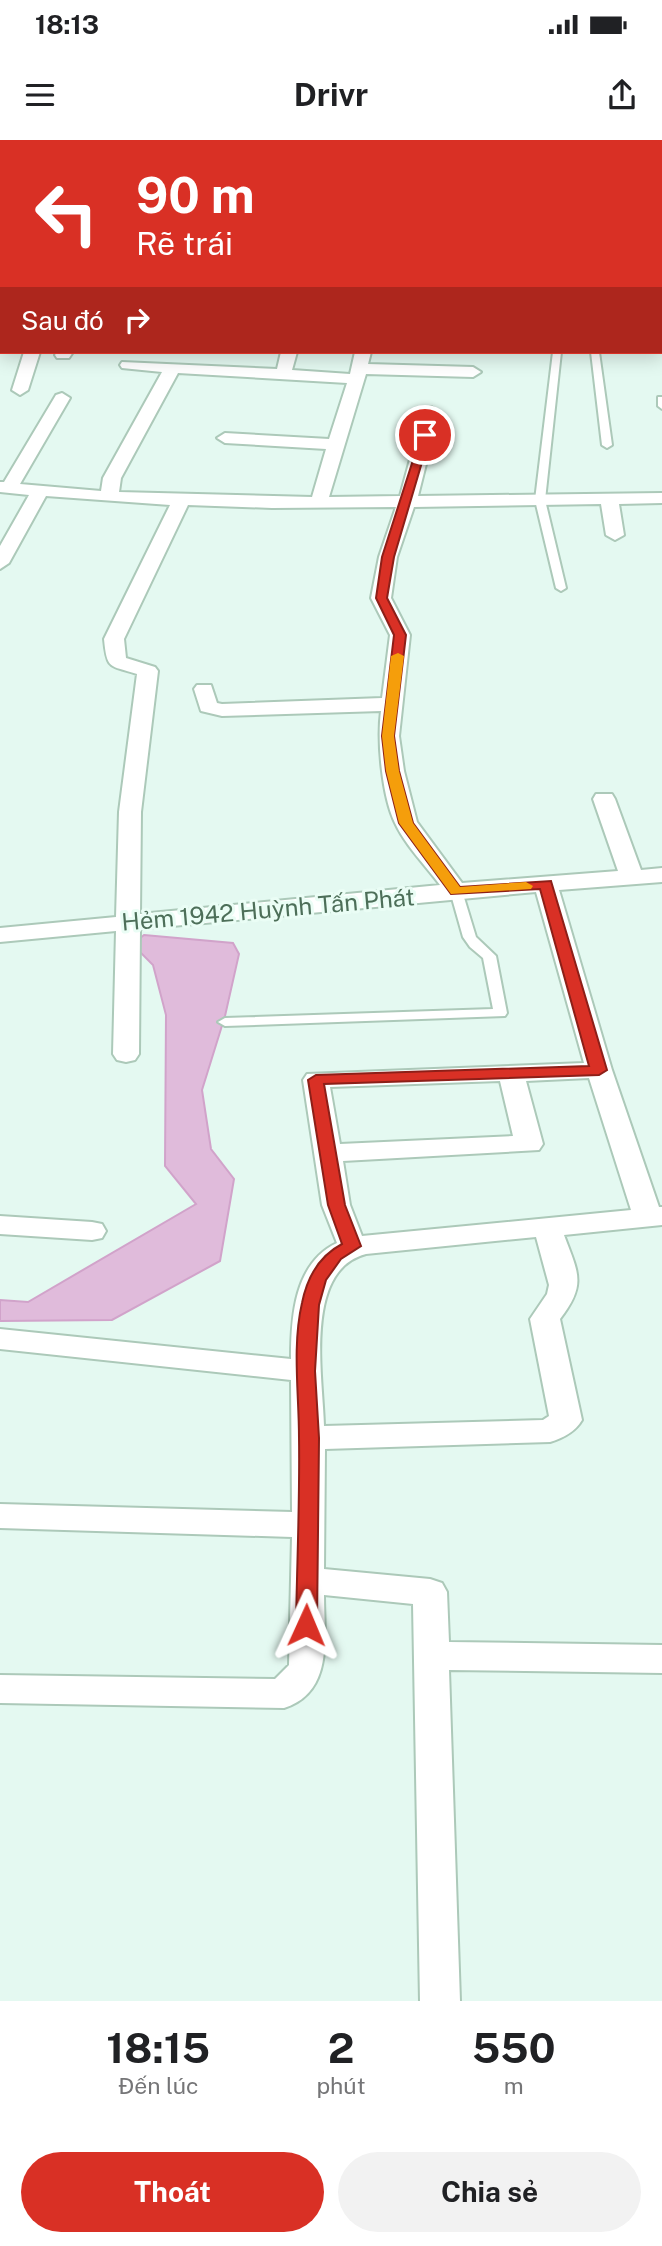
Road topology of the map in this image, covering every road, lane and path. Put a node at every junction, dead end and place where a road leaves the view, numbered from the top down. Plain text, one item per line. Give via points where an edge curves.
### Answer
1 (31, 354) edge
2 (288, 354) edge
3 (557, 354) edge
4 (595, 354) edge
5 (128, 365) dead end
6 (360, 366) edge
7 (172, 369) junction
8 (473, 372) dead end
9 (283, 376) junction
10 (20, 390) dead end
11 (62, 398) dead end
12 (431, 412) dead end
13 (225, 438) dead end
14 (336, 444) junction
15 (607, 445) dead end
16 (4, 487) edge
17 (41, 489) junction
18 (109, 497) junction
19 (609, 498) junction
20 (662, 498) edge
21 (181, 499) junction
22 (540, 499) junction
23 (407, 502) junction
24 (319, 503) junction
25 (615, 535) dead end
26 (0, 563) edge
27 (561, 588) dead end
28 (204, 689) dead end
29 (391, 704) junction
30 (604, 799) dead end
31 (662, 875) edge
32 (632, 877) junction
33 (546, 884) junction
34 (456, 891) junction
35 (128, 923) junction
36 (0, 935) edge
37 (225, 1022) dead end
38 (126, 1055) dead end
39 (599, 1070) junction
40 (511, 1074) junction
41 (328, 1153) junction
42 (655, 1217) edge
43 (0, 1225) edge
44 (547, 1227) junction
45 (92, 1231) dead end
46 (352, 1246) junction
47 (0, 1339) edge
48 (306, 1371) junction
49 (309, 1438) junction
50 (0, 1516) edge
51 (308, 1525) junction
52 (307, 1580) junction
53 (433, 1656) junction
54 (662, 1659) edge
55 (306, 1669) joint
56 (0, 1689) edge
57 (440, 2001) edge

1 - 10 street
2 - 9 street
3 - 22 lane
4 - 15 lane
5 - 7 street
6 - 8 street
6 - 9 street
6 - 14 street
7 - 9 street
7 - 18 street via 112,478
11 - 16 street
12 - 23 street
13 - 14 street
14 - 24 street
16 - 17 street
17 - 18 street
17 - 26 street
18 - 21 street
19 - 20 street
19 - 22 street
19 - 25 street
21 - 24 street
21 - 35 street via 114,639 116,661 148,671 130,812
22 - 23 street
22 - 27 lane
23 - 24 street
23 - 29 street via 388,557 382,598 400,635
28 - 29 street via 208,707 222,710
29 - 34 street via 388,736 406,823
30 - 32 street
31 - 32 street, Hẻm 1942 Huỳnh Tấn Phát
32 - 33 street, Hẻm 1942 Huỳnh Tấn Phát
33 - 34 street, Hẻm 1942 Huỳnh Tấn Phát
33 - 39 street
34 - 35 street, Hẻm 1942 Huỳnh Tấn Phát
34 - 37 lane via 470,941 489,956 500,1013
35 - 36 street, Hẻm 1942 Huỳnh Tấn Phát
35 - 38 street
39 - 40 street
39 - 42 street
40 - 41 street via 316,1080
40 - 41 street via 529,1144
41 - 46 street via 336,1205
42 - 44 street
43 - 45 street
44 - 46 street
44 - 49 street via 564,1282 561,1296 545,1319 566,1420 562,1424 550,1432
46 - 48 street via 335,1255 318,1279 310,1305
47 - 48 street
48 - 49 street
49 - 51 street
50 - 51 street
51 - 52 street
52 - 53 street via 430,1592
52 - 55 street
53 - 54 street
53 - 57 street
55 - 56 street via 284,1694

